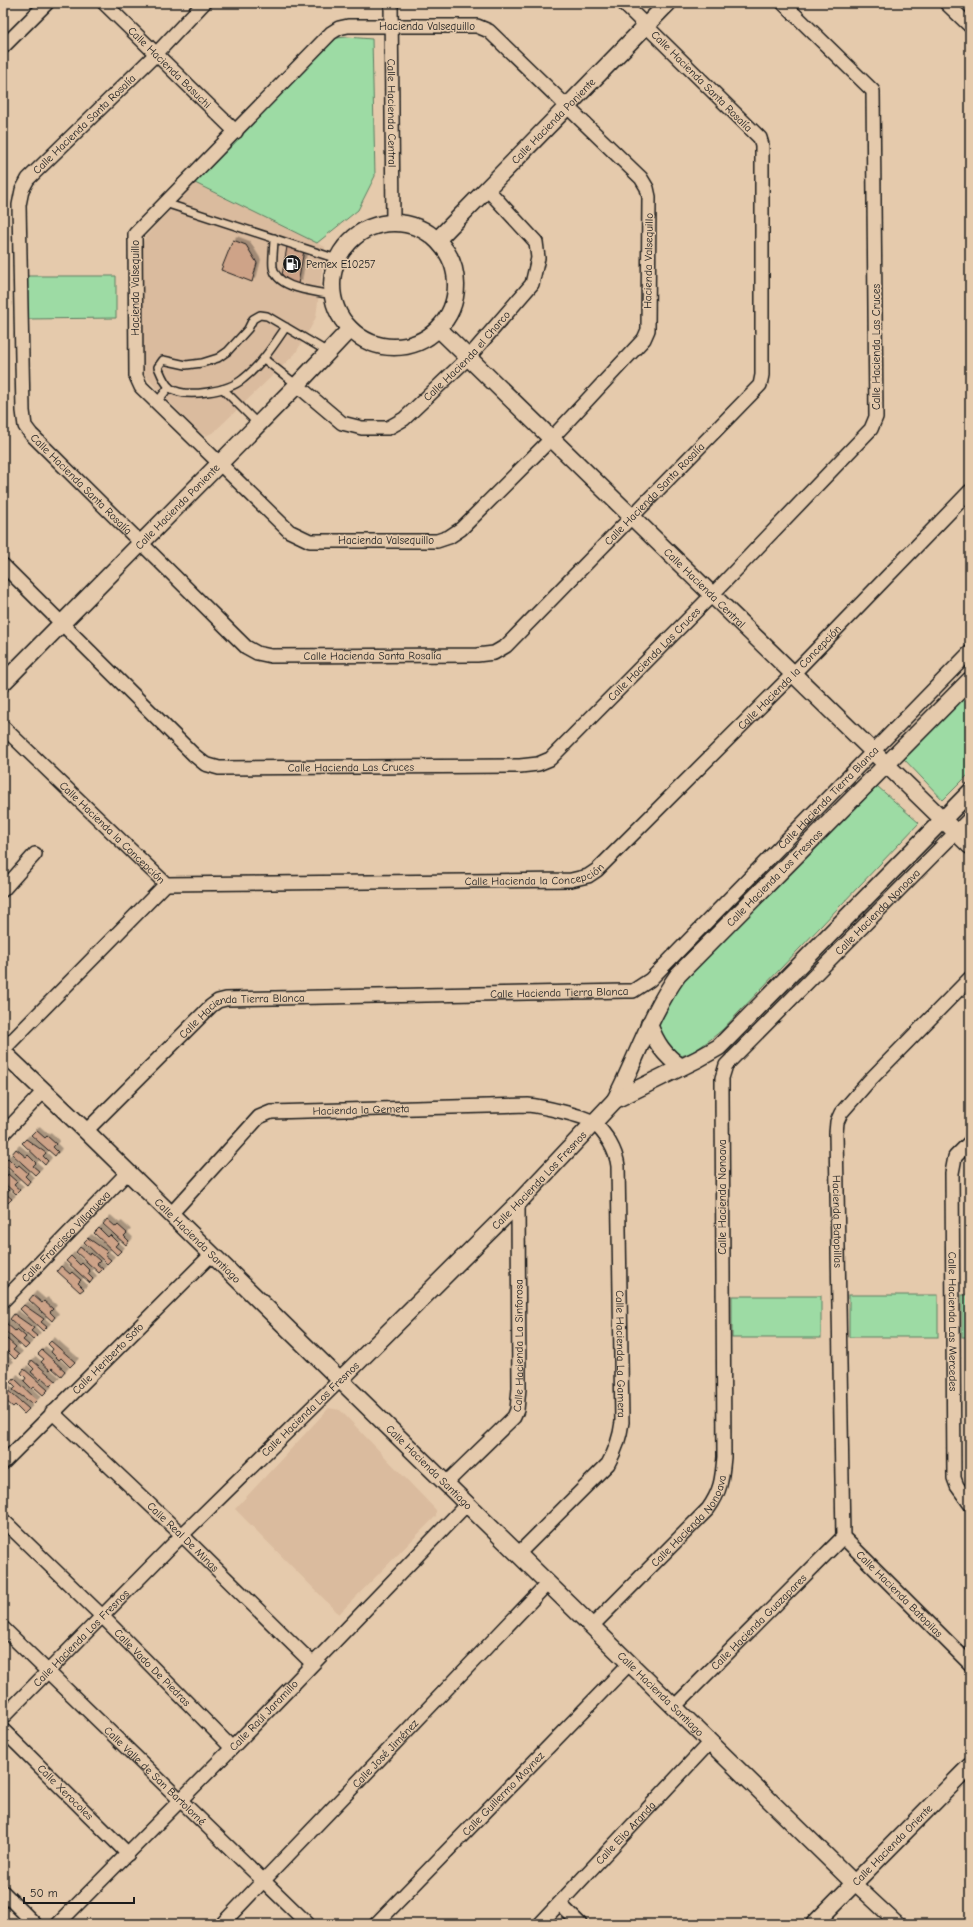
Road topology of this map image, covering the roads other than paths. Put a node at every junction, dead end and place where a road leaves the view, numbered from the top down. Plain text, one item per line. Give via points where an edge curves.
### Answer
1 (47, 3) edge
2 (104, 3) edge
3 (204, 3) edge
4 (391, 3) edge
5 (623, 3) edge
6 (668, 3) edge
7 (783, 3) edge
8 (946, 3) edge
9 (391, 26) junction
10 (646, 26) junction
11 (970, 26) edge
12 (3, 47) edge
13 (156, 54) junction
14 (568, 106) junction
15 (236, 132) junction
16 (487, 189) junction
17 (165, 203) junction
18 (393, 222) junction
19 (274, 238) junction
20 (438, 239) junction
21 (337, 259) junction
22 (332, 295) junction
23 (286, 327) junction
24 (350, 329) junction
25 (439, 329) junction
26 (328, 352) junction
27 (468, 358) junction
28 (264, 359) junction
29 (297, 386) junction
30 (169, 387) junction
31 (223, 389) junction
32 (156, 402) junction
33 (258, 424) junction
34 (551, 438) junction
35 (219, 462) junction
36 (970, 491) edge
37 (631, 517) junction
38 (141, 542) junction
39 (3, 565) edge
40 (712, 595) junction
41 (62, 622) junction
42 (970, 652) edge
43 (793, 674) junction
44 (970, 680) edge
45 (3, 683) edge
46 (3, 727) edge
47 (873, 752) junction
48 (886, 765) junction
49 (970, 792) edge
50 (970, 818) edge
51 (943, 820) junction
52 (956, 833) junction
53 (970, 846) edge
54 (35, 854) dead end
55 (166, 884) junction
56 (4, 887) edge
57 (970, 978) edge
58 (649, 1024) junction
59 (3, 1051) edge
60 (681, 1067) junction
61 (44, 1091) junction
62 (615, 1100) junction
63 (593, 1122) junction
64 (86, 1131) junction
65 (3, 1134) edge
66 (970, 1142) edge
67 (128, 1172) junction
68 (518, 1203) junction
69 (171, 1214) junction
70 (212, 1254) junction
71 (3, 1301) edge
72 (340, 1380) junction
73 (52, 1412) junction
74 (3, 1463) edge
75 (446, 1483) junction
76 (467, 1504) junction
77 (970, 1504) edge
78 (3, 1520) edge
79 (182, 1535) junction
80 (843, 1537) junction
81 (518, 1554) junction
82 (548, 1583) junction
83 (102, 1616) junction
84 (592, 1626) junction
85 (3, 1628) edge
86 (630, 1663) junction
87 (312, 1664) junction
88 (970, 1664) edge
89 (47, 1671) junction
90 (674, 1707) junction
91 (3, 1717) edge
92 (3, 1730) edge
93 (710, 1742) junction
94 (232, 1748) junction
95 (970, 1766) edge
96 (180, 1799) junction
97 (128, 1854) junction
98 (265, 1881) junction
99 (854, 1883) junction
100 (3, 1892) edge
101 (560, 1904) junction
102 (35, 1924) edge
103 (58, 1924) edge
104 (222, 1924) edge
105 (308, 1924) edge
106 (376, 1924) edge
107 (540, 1924) edge
108 (580, 1924) edge
109 (814, 1924) edge
110 (898, 1924) edge

1 - 12 street
2 - 13 street, Calle Hacienda Basuchi
3 - 13 street, Calle Hacienda Santa Rosalía
4 - 9 street, Calle Hacienda Central
5 - 10 street, Calle Hacienda Santa Rosalía
6 - 10 street, Calle Hacienda Poniente
7 - 40 street, Calle Hacienda Las Cruces via 873,91 876,417 871,429
8 - 11 street
9 - 14 street, Hacienda Valsequillo via 483,27
9 - 15 street, Hacienda Valsequillo via 348,26 331,33
9 - 18 street, Calle Hacienda Central
10 - 14 street, Calle Hacienda Poniente
10 - 37 street, Calle Hacienda Santa Rosalía via 760,138 762,375 756,390
13 - 15 street, Calle Hacienda Basuchi
13 - 38 street, Calle Hacienda Santa Rosalía via 28,179 18,205 25,426
14 - 16 street, Calle Hacienda Poniente
14 - 34 street, Hacienda Valsequillo via 641,178 647,188 648,330 639,345
15 - 17 street, Hacienda Valsequillo
16 - 20 street, Calle Hacienda Poniente
16 - 27 street, Calle Hacienda el Charco via 536,242 538,258 532,284
17 - 19 lane
17 - 32 street, Hacienda Valsequillo via 135,234 134,240 136,376 141,387
18 - 20 street via 409,224
18 - 21 street via 376,225 360,233 347,244
19 - 21 lane
19 - 22 lane via 273,268 276,278 285,284
20 - 25 street via 450,255 456,274 457,294 450,313
21 - 22 street via 332,275
22 - 24 street via 338,313
23 - 26 lane
23 - 28 lane
23 - 30 lane via 267,316 260,315 253,319 248,329 228,352 218,358 186,365 163,360 158,367
24 - 25 street via 370,343 394,348 418,343
24 - 26 street, Calle Hacienda Poniente
25 - 27 street, Calle Hacienda Central
26 - 29 street, Calle Hacienda Poniente
27 - 29 street, Calle Hacienda el Charco via 404,419 388,428 362,428 342,423
27 - 34 street, Calle Hacienda Central
28 - 29 lane
28 - 31 lane via 242,380
29 - 33 street, Calle Hacienda Poniente
30 - 31 lane via 192,394
30 - 32 lane
31 - 33 lane
32 - 35 street, Hacienda Valsequillo
33 - 35 street, Calle Hacienda Poniente
34 - 35 street, Hacienda Valsequillo via 461,529 437,541 303,539 289,531
34 - 37 street, Calle Hacienda Central
35 - 38 street, Calle Hacienda Poniente
36 - 43 street, Calle Hacienda la Concepción
37 - 38 street, Calle Hacienda Santa Rosalía via 506,646 494,653 477,655 272,656 257,653 246,647
37 - 40 street, Calle Hacienda Central
38 - 41 street, Calle Hacienda Poniente
39 - 41 street, Calle Hacienda Las Cruces
40 - 41 street, Calle Hacienda Las Cruces via 550,759 538,764 520,766 219,768 205,764
40 - 43 street, Calle Hacienda Central
41 - 45 street, Calle Hacienda Poniente
42 - 47 street, Calle Hacienda Tierra Blanca
43 - 47 street, Calle Hacienda Central
43 - 55 street, Calle Hacienda la Concepción via 597,870 588,876 570,880
44 - 48 street, Calle Hacienda Los Fresnos
46 - 55 street, Calle Hacienda la Concepción
47 - 48 street, Calle Hacienda Central
47 - 64 street, Calle Hacienda Tierra Blanca via 650,980 633,991 218,1001 210,1006
48 - 51 street, Calle Hacienda Central
48 - 58 street, Calle Hacienda Los Fresnos via 678,975 662,996
49 - 51 street, Calle Hacienda Los Fresnos
50 - 52 street, Calle Hacienda Nonoava
51 - 52 street, Calle Hacienda Central
51 - 60 street, Calle Hacienda Los Fresnos via 719,1047
52 - 53 street, Calle Hacienda Central
52 - 84 street, Calle Hacienda Nonoava via 726,1065 723,1071 722,1483 708,1509
54 - 56 street
55 - 59 street
57 - 80 street, Hacienda Batopillas via 869,1081 841,1113 837,1122
58 - 60 street via 663,1053
58 - 62 street, Calle Hacienda Los Fresnos
59 - 61 street, Calle Hacienda Santiago
60 - 62 street, Calle Hacienda Los Fresnos
61 - 64 street, Calle Hacienda Santiago
61 - 65 street
62 - 63 street, Calle Hacienda Los Fresnos
63 - 68 street, Calle Hacienda Los Fresnos
63 - 69 street, Hacienda la Gemeta via 548,1108 528,1105 271,1112 259,1117
63 - 81 street, Calle Hacienda La Gamera via 612,1147 618,1166 621,1437 608,1464
64 - 67 street, Calle Hacienda Santiago
66 - 77 street, Calle Hacienda Las Mercedes via 955,1157 952,1173 954,1478
67 - 69 street, Calle Hacienda Santiago
67 - 71 street, Calle Francisco Villanueva
68 - 72 street, Calle Hacienda Los Fresnos
68 - 75 street, Calle Hacienda La Sinforosa via 517,1410 514,1417
69 - 70 street, Calle Hacienda Santiago
70 - 72 street, Calle Hacienda Santiago
70 - 73 street, Calle Heriberto Soto
72 - 75 street, Calle Hacienda Santiago
72 - 79 street, Calle Hacienda Los Fresnos
73 - 74 street, Calle Heriberto Soto
73 - 79 street, Calle Real De Minas
75 - 76 street, Calle Hacienda Santiago
76 - 81 street, Calle Hacienda Santiago
76 - 87 street, Calle Raúl Jaramillo
78 - 83 street, Calle Vado De Piedras
79 - 83 street, Calle Hacienda Los Fresnos
79 - 87 street, Calle Real De Minas
80 - 88 street, Calle Hacienda Batopilas
80 - 90 street, Calle Hacienda Guazapares
81 - 82 street, Calle Hacienda Santiago
82 - 84 street, Calle Hacienda Santiago
82 - 98 street, Calle José Jiménez
83 - 89 street, Calle Hacienda Los Fresnos
83 - 94 street, Calle Vado De Piedras
84 - 86 street, Calle Hacienda Santiago
85 - 89 street, Calle Valle de San Bartolomé
86 - 90 street, Calle Hacienda Santiago
86 - 106 street, Calle Guillermo Maynez
87 - 94 street, Calle Raúl Jaramillo
89 - 91 street, Calle Hacienda Los Fresnos
89 - 96 street, Calle Valle de San Bartolomé
90 - 93 street, Calle Hacienda Santiago
92 - 97 street, Calle Xerocoles
93 - 99 street, Calle Hacienda Santiago
93 - 101 street, Calle Elio Aranda
94 - 96 street, Calle Raúl Jaramillo
95 - 99 street, Calle Hacienda Oriente
96 - 97 street, Calle Raúl Jaramillo
96 - 98 street, Calle Valle de San Bartolomé
97 - 103 street, Calle Raúl Jaramillo
98 - 104 street, Calle José Jiménez
98 - 105 street, Calle Valle de San Bartolomé
99 - 109 street, Calle Hacienda Oriente
99 - 110 street
100 - 102 street
101 - 107 street, Calle Elio Aranda
101 - 108 street

